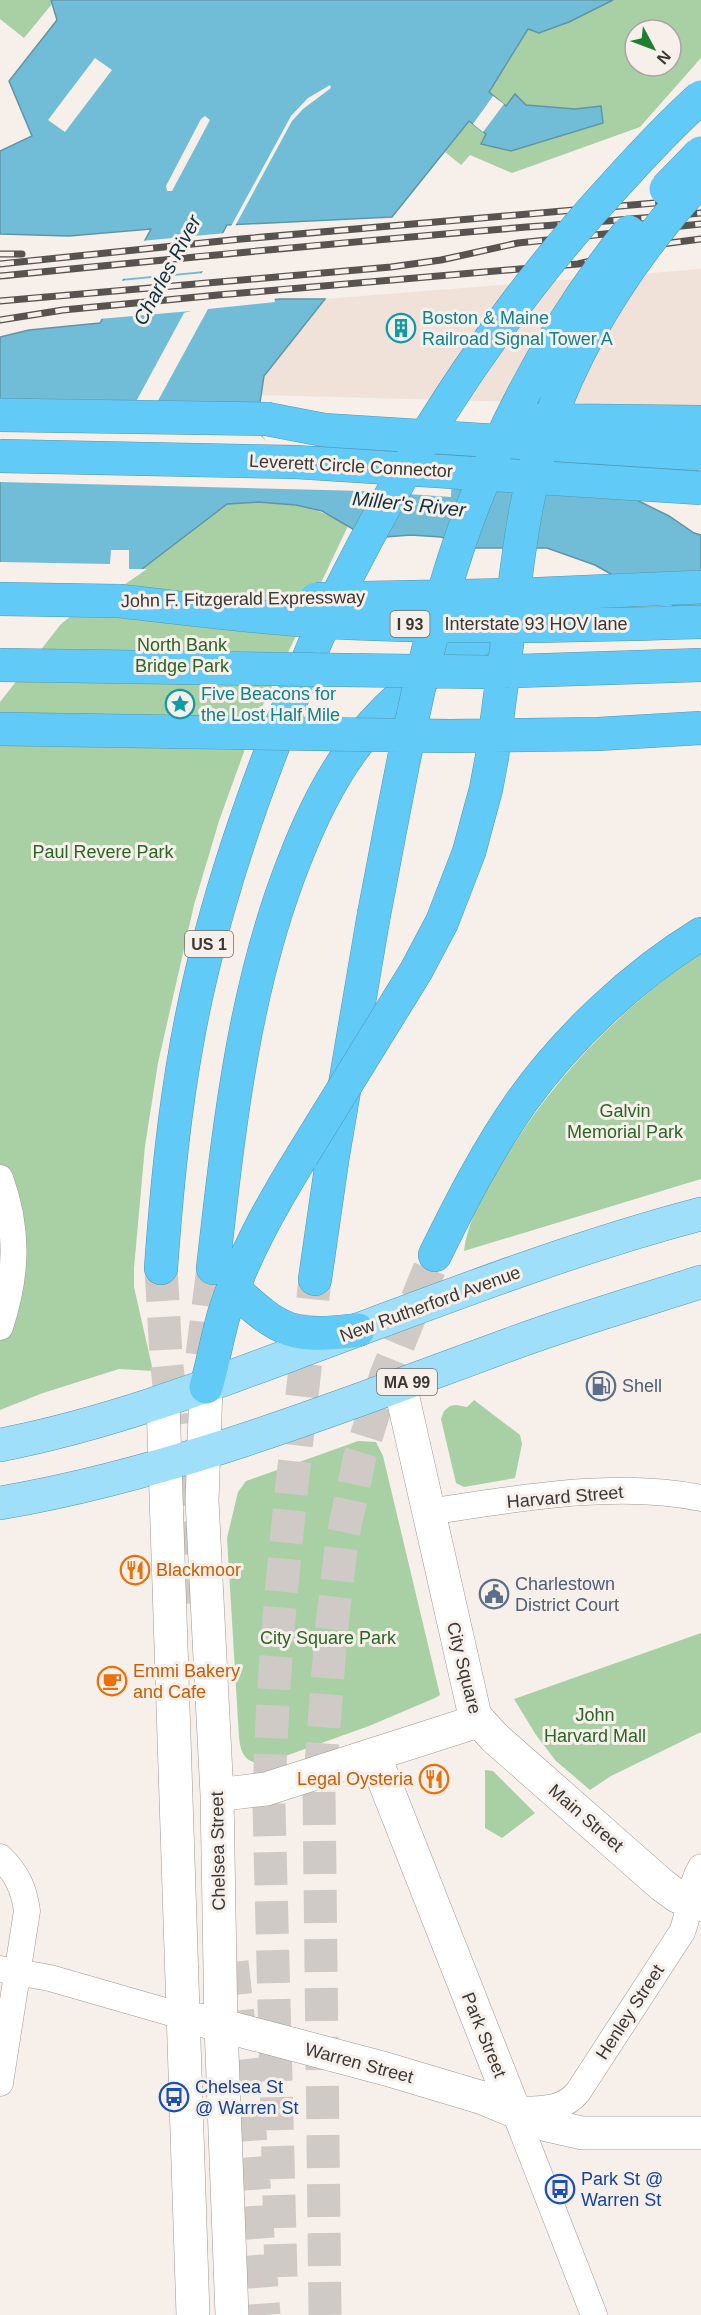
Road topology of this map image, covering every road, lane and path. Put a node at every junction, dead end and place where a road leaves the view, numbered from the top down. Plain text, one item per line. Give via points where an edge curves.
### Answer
1 (701, 98) edge
2 (701, 153) edge
3 (701, 179) edge
4 (16, 416) edge
5 (267, 419) junction
6 (701, 422) edge
7 (701, 454) edge
8 (0, 456) edge
9 (701, 488) edge
10 (701, 587) edge
11 (701, 595) edge
12 (0, 599) edge
13 (119, 601) junction
14 (701, 622) edge
15 (0, 665) edge
16 (701, 665) edge
17 (701, 728) edge
18 (0, 729) edge
19 (701, 934) edge
20 (0, 1178) edge
21 (701, 1214) edge
22 (435, 1255) tunnel mouth
23 (161, 1268) tunnel mouth
24 (223, 1279) junction
25 (315, 1279) tunnel mouth
26 (701, 1281) edge
27 (0, 1327) edge
28 (358, 1330) junction
29 (400, 1385) junction
30 (206, 1387) junction
31 (163, 1403) junction
32 (3, 1445) edge
33 (204, 1453) junction
34 (165, 1466) junction
35 (701, 1498) edge
36 (0, 1503) edge
37 (428, 1512) junction
38 (478, 1721) junction
39 (374, 1755) junction
40 (217, 1795) junction
41 (0, 1857) edge
42 (701, 1867) edge
43 (696, 1904) edge
44 (9, 1970) edge
45 (182, 2016) junction
46 (221, 2026) junction
47 (0, 2083) edge
48 (514, 2110) junction
49 (701, 2133) edge
50 (193, 2315) edge
51 (232, 2315) edge
52 (594, 2315) edge

1 - 23 highway, US 1, bridge via 589,213 491,337 394,489 318,636 278,732 218,907 186,1053 168,1178
2 - 25 highway, bridge via 646,211 576,304 528,385 493,458 459,547 425,666 374,914
3 - 24 highway, bridge via 620,282 585,340 553,410 525,515 486,789 469,852 446,912 425,955 247,1254
4 - 5 highway
5 - 6 highway, bridge
5 - 7 highway, bridge via 324,430
8 - 9 highway, Leverett Circle Connector, bridge via 338,464
10 - 13 highway, John F. Fitzgerald Expressway / I 93, bridge via 458,596
11 - 24 highway, bridge via 609,596 545,609 513,621 456,655 384,712 357,743 327,789 307,830 259,970 230,1120
12 - 13 highway, John F. Fitzgerald Expressway / I 93
13 - 14 highway, Interstate 93 HOV lane / I 93, bridge via 355,623
15 - 16 highway, bridge via 474,672
17 - 18 highway, bridge via 450,736
19 - 22 highway via 634,983 544,1072 489,1152
20 - 27 street via 14,1229 9,1296
21 - 28 main road, New Rutherford Avenue via 607,1241
24 - 28 highway via 263,1317 288,1329 319,1333
24 - 30 highway via 224,1315
26 - 29 main road, MA 99
28 - 30 main road, New Rutherford Avenue
29 - 33 main road, MA 99
29 - 37 main road, City Square
30 - 31 main road, New Rutherford Avenue
30 - 33 main road, Chelsea Street
31 - 32 main road, New Rutherford Avenue
31 - 34 main road
33 - 34 main road, MA 99
33 - 40 main road, Chelsea Street via 203,1511
34 - 36 main road
34 - 45 main road
35 - 37 street, Harvard Street via 646,1490 610,1491
37 - 38 main road, City Square via 470,1702
38 - 39 main road, City Square
38 - 43 main road, Main Street via 662,1885
39 - 40 main road, City Square via 266,1790
39 - 48 main road, Park Street
40 - 46 main road, Chelsea Street
41 - 44 street via 18,1878 25,1899 24,1935
42 - 43 street, Henley Street via 691,1888
43 - 48 street, Henley Street via 682,1932 573,2097 550,2109
44 - 45 street, Warren Street
44 - 47 street
45 - 46 main road, Warren Street
45 - 50 main road
46 - 48 main road, Warren Street via 386,2069
46 - 51 main road, Chelsea Street
48 - 49 main road, Warren Street via 547,2125 582,2133
48 - 52 street, Park Street

